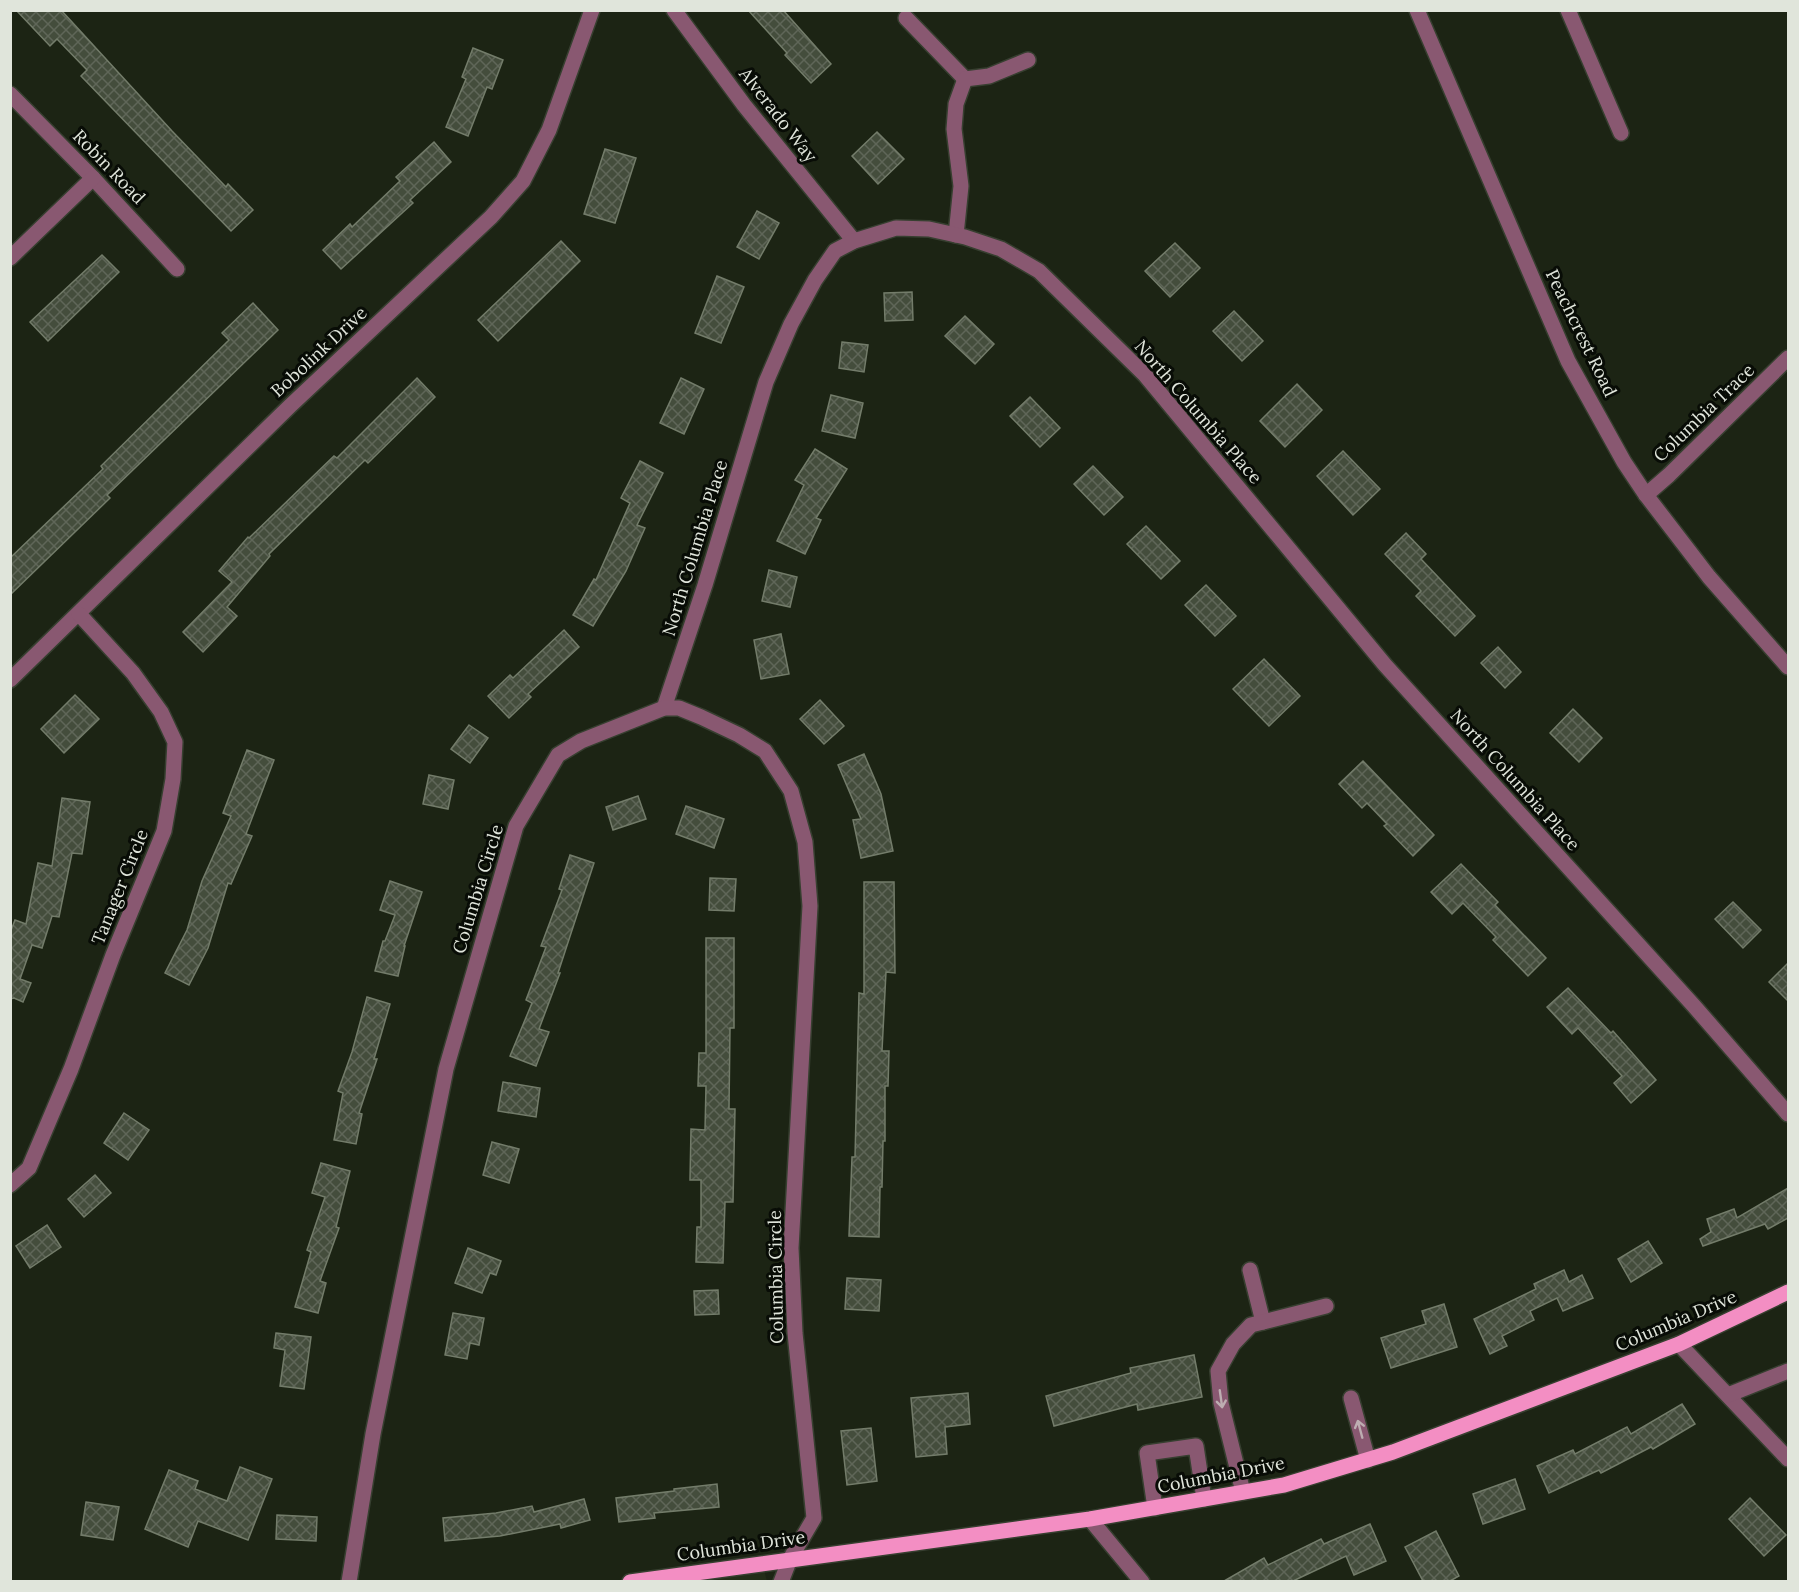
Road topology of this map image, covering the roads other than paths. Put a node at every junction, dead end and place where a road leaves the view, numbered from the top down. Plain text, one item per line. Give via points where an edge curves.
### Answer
1 (592, 10) edge
2 (674, 10) edge
3 (1417, 10) edge
4 (1568, 10) edge
5 (906, 18) dead end
6 (1028, 60) dead end
7 (965, 79) junction
8 (10, 94) edge
9 (1621, 133) dead end
10 (93, 178) junction
11 (956, 235) junction
12 (854, 241) junction
13 (10, 258) edge
14 (177, 269) dead end
15 (1788, 358) edge
16 (1646, 495) junction
17 (79, 614) junction
18 (1788, 667) edge
19 (10, 680) edge
20 (664, 708) junction
21 (1788, 1114) edge
22 (10, 1185) edge
23 (1250, 1270) dead end
24 (1788, 1292) edge
25 (1326, 1306) dead end
26 (1263, 1322) junction
27 (1679, 1344) junction
28 (1788, 1371) edge
29 (1728, 1395) junction
30 (1352, 1398) dead end
31 (1788, 1459) edge
32 (1368, 1460) junction
33 (1243, 1492) junction
34 (1204, 1499) junction
35 (1155, 1508) junction
36 (1090, 1519) junction
37 (790, 1559) junction
38 (349, 1581) edge
39 (630, 1581) edge
40 (782, 1581) edge
41 (1142, 1581) edge

1 - 17 street, Bobolink Drive via 549,130 523,181 491,217 291,405
2 - 12 street, Alverado Way via 744,105
3 - 16 street, Peachcrest Road via 1568,361
4 - 9 street
5 - 7 street
6 - 7 street via 989,76
7 - 11 street via 956,104 954,129 961,186
8 - 10 street, Robin Road
10 - 13 street
10 - 14 street, Robin Road
11 - 12 street, North Columbia Place via 896,228
11 - 21 street, North Columbia Place via 1001,249 1039,271 1145,375 1385,665
12 - 20 street, North Columbia Place via 835,252 815,280 766,382
15 - 16 street, Columbia Trace
16 - 18 street, Peachcrest Road via 1709,577
17 - 19 street, Bobolink Drive
17 - 22 street, Tanager Circle via 133,673 161,712 175,742 173,779 164,831 71,1069 29,1167
20 - 37 street, Columbia Circle via 679,708 701,717 765,751 791,791 806,842 810,906 791,1248 795,1334 814,1518
20 - 38 street, Columbia Circle via 581,741 558,755 516,826 446,1069 373,1434
23 - 26 street
24 - 27 main road, Columbia Drive
25 - 26 street
26 -> 33 street via 1251,1325 1233,1344 1218,1371 1221,1403
27 - 29 street
27 - 32 main road, Columbia Drive
28 - 29 street
29 - 31 street
32 -> 30 street
32 - 33 main road, Columbia Drive via 1284,1485
33 - 34 main road, Columbia Drive
34 - 35 main road, Columbia Drive
34 - 35 street via 1196,1446 1147,1453
35 - 36 main road, Columbia Drive
36 - 37 main road, Columbia Drive
36 - 41 street
37 - 39 main road, Columbia Drive
37 - 40 street, Columbia Circle

